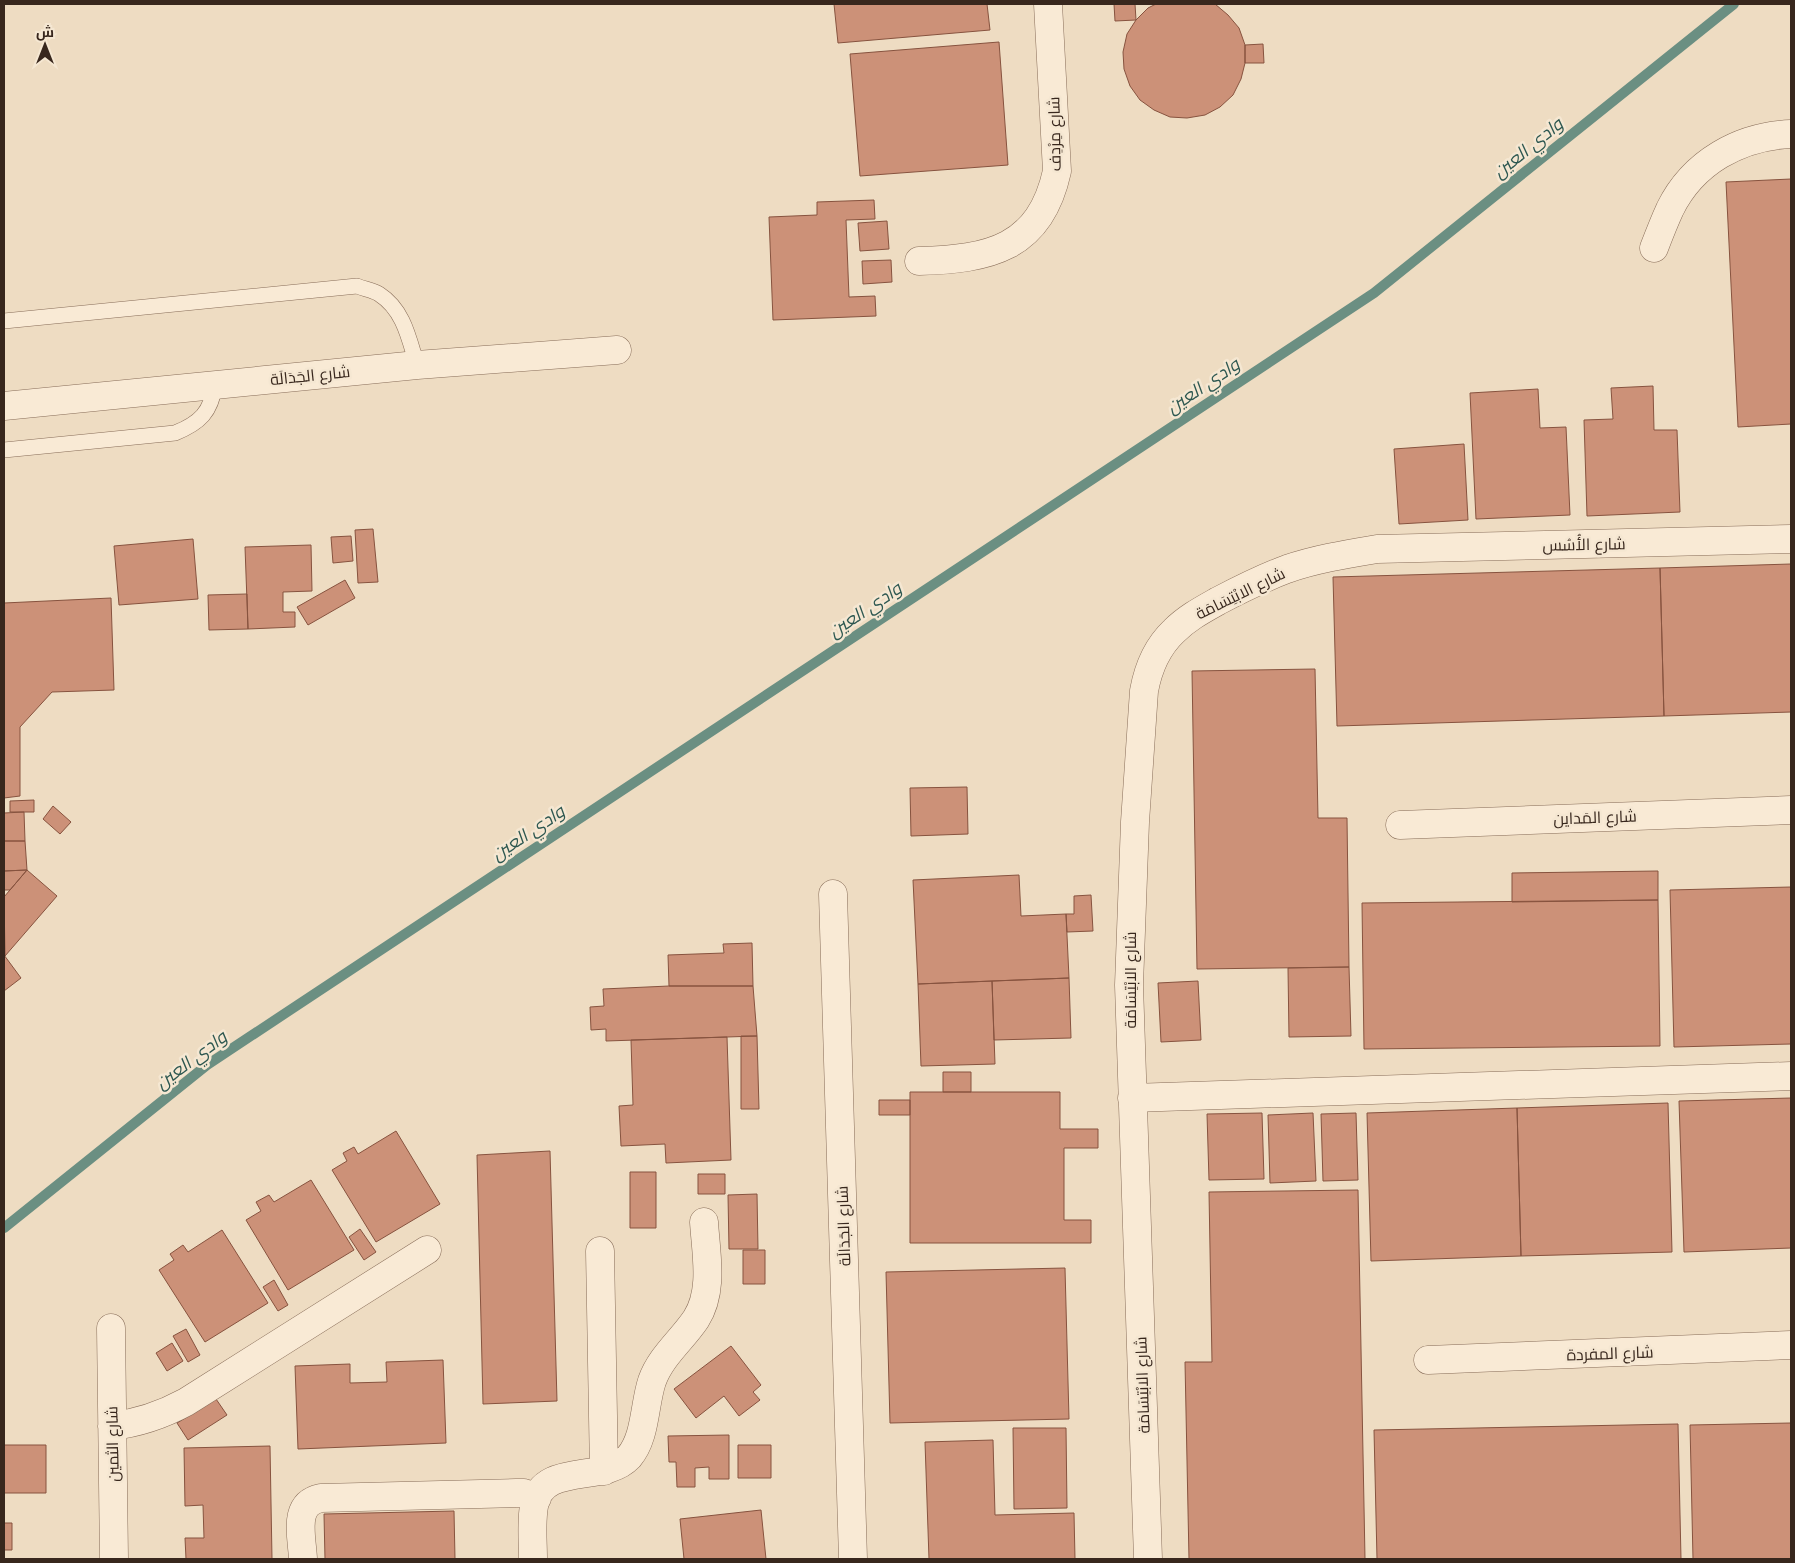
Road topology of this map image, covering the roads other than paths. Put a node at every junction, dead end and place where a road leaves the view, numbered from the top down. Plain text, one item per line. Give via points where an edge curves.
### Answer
1 (1048, 4) edge
2 (1791, 134) edge
3 (1654, 248) dead end
4 (918, 261) dead end
5 (4, 321) edge
6 (616, 350) dead end
7 (417, 365) junction
8 (215, 385) junction
9 (4, 406) edge
10 (4, 450) edge
11 (1791, 540) edge
12 (1377, 549) joint
13 (1791, 810) edge
14 (1400, 825) dead end
15 (833, 894) dead end
16 (1791, 1076) edge
17 (1132, 1098) junction
18 (704, 1222) dead end
19 (427, 1250) dead end
20 (600, 1251) dead end
21 (111, 1328) dead end
22 (1791, 1345) edge
23 (1428, 1360) dead end
24 (112, 1426) junction
25 (604, 1471) junction
26 (537, 1498) junction
27 (114, 1559) edge
28 (303, 1559) edge
29 (533, 1559) edge
30 (853, 1559) edge
31 (1148, 1559) edge

1 - 4 street, شارع مِرْدِف via 1057,170 1043,210 1031,227 996,251 975,257
2 - 3 street via 1755,139 1727,150 1707,163 1684,186
5 - 7 lane via 358,286 379,294 396,308
6 - 7 street, شارع الجَدَالَة
7 - 8 street, شارع الجَدَالَة
8 - 9 street, شارع الجَدَالَة
8 - 10 lane via 207,411 198,421 175,433
11 - 12 street, شارع الأُسُس
12 - 17 street, شارع الابْتِسَامَة via 1289,569 1246,586 1188,618 1173,631 1153,661 1144,691 1131,894
13 - 14 street, شارع المَداين
15 - 30 street, شارع الجَدَالَة
16 - 17 street
17 - 31 street, شارع الابْتِسَامَة
18 - 25 street via 707,1282 702,1307 656,1371 635,1448 618,1466
19 - 24 street via 186,1402 152,1418
20 - 25 street
21 - 24 street, شارع الثمين
22 - 23 street, شارع المفردة
24 - 27 street, شارع الثمين
25 - 26 street via 560,1477 544,1487
26 - 28 street via 516,1493 314,1500 301,1516
26 - 29 street via 533,1512

